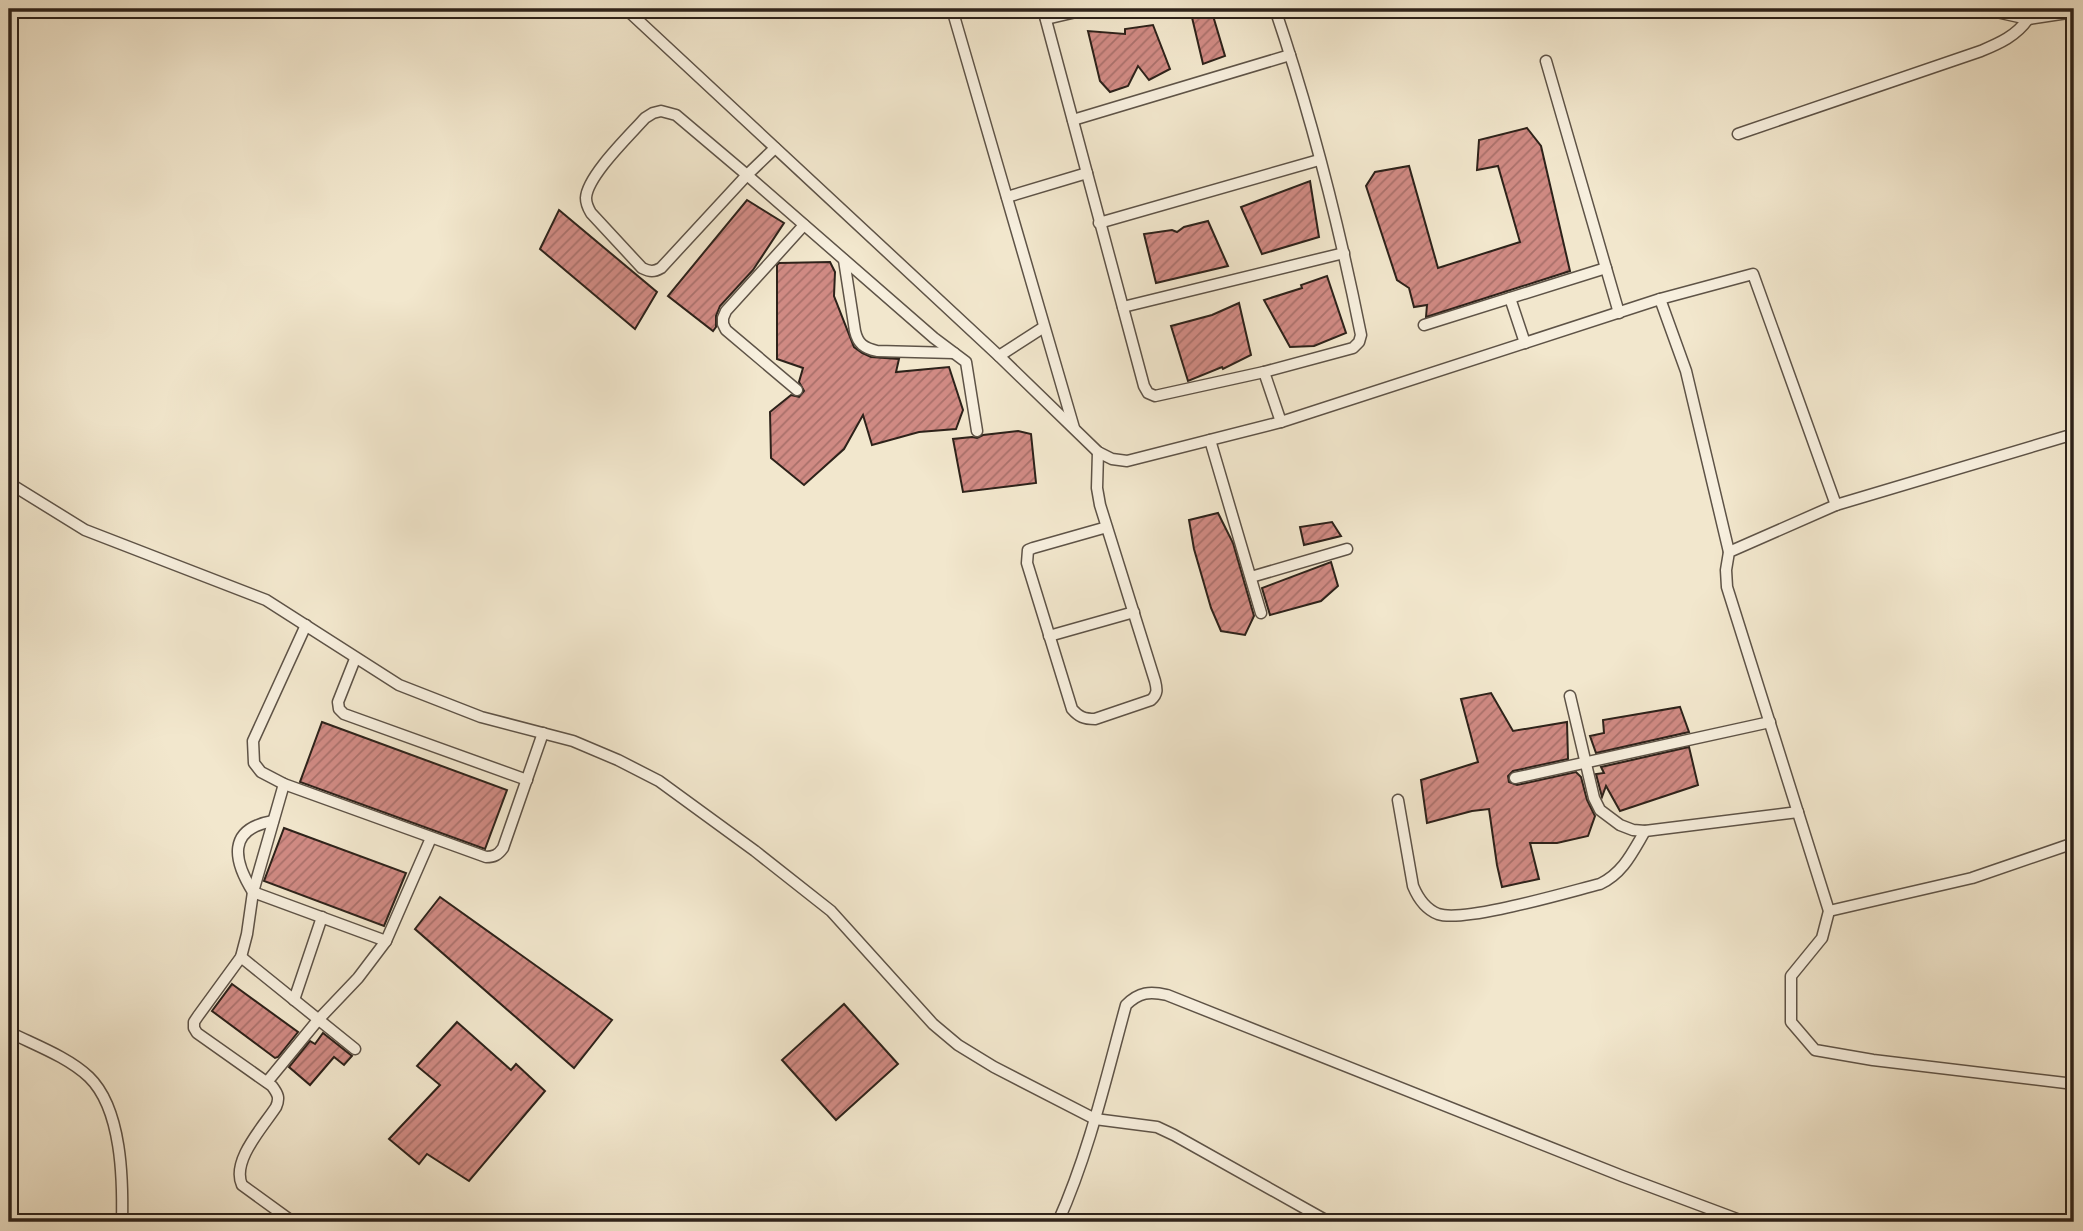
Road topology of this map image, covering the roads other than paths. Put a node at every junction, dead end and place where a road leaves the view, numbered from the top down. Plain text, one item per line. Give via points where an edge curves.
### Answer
1 (626, 9) edge
2 (952, 9) edge
3 (1089, 9) edge
4 (1275, 9) edge
5 (1983, 9) edge
6 (2074, 12) edge
7 (1045, 14) edge
8 (2028, 19) junction
9 (1290, 55) junction
10 (1546, 61) dead end
11 (1073, 120) junction
12 (1738, 134) dead end
13 (775, 148) junction
14 (1319, 160) junction
15 (1087, 173) junction
16 (747, 175) junction
17 (1007, 197) junction
18 (1099, 223) junction
19 (804, 225) junction
20 (1344, 253) junction
21 (844, 260) junction
22 (1606, 268) junction
23 (1510, 298) junction
24 (1660, 299) junction
25 (1123, 307) junction
26 (1619, 313) junction
27 (1424, 325) dead end
28 (1044, 327) junction
29 (1525, 343) junction
30 (954, 353) junction
31 (999, 356) junction
32 (1264, 372) junction
33 (797, 390) dead end
34 (1281, 422) junction
35 (1074, 429) junction
36 (977, 430) dead end
37 (2074, 434) edge
38 (1210, 440) junction
39 (1098, 452) junction
40 (9, 483) edge
41 (1836, 505) junction
42 (1107, 527) junction
43 (1347, 549) dead end
44 (1729, 551) junction
45 (1251, 577) junction
46 (1133, 612) junction
47 (1261, 613) dead end
48 (306, 625) junction
49 (1049, 636) junction
50 (355, 659) junction
51 (1570, 696) dead end
52 (1770, 722) junction
53 (543, 733) junction
54 (1586, 764) junction
55 (1516, 778) dead end
56 (527, 780) junction
57 (284, 784) junction
58 (1398, 800) dead end
59 (1798, 812) junction
60 (273, 821) junction
61 (1645, 831) junction
62 (432, 838) junction
63 (2074, 843) edge
64 (253, 892) junction
65 (1829, 911) junction
66 (322, 917) junction
67 (386, 941) junction
68 (241, 957) junction
69 (294, 1000) junction
70 (318, 1020) junction
71 (9, 1032) edge
72 (355, 1049) dead end
73 (267, 1082) junction
74 (2074, 1084) edge
75 (1095, 1119) junction
76 (122, 1222) edge
77 (293, 1222) edge
78 (1058, 1222) edge
79 (1329, 1222) edge
80 (1745, 1222) edge

1 - 13 lane
2 - 17 lane
3 - 7 lane
4 - 9 lane
5 - 8 lane
6 - 8 lane
7 - 11 lane
8 - 12 lane via 2004,42
9 - 11 lane
9 - 14 lane
10 - 22 lane
11 - 15 lane
13 - 16 lane
13 - 31 lane
14 - 18 lane
14 - 20 lane
15 - 17 lane
15 - 18 lane
16 - 16 lane via 655,271 642,268 587,206 592,179 645,118 661,111 676,115
16 - 19 lane
17 - 28 lane
18 - 25 lane
19 - 21 lane
19 - 33 lane via 723,318 726,330
20 - 25 lane
20 - 32 lane via 1362,335 1359,342 1353,348
21 - 30 lane
21 - 30 lane via 855,331 862,345 877,351
22 - 23 lane
22 - 26 lane
23 - 27 lane
23 - 29 lane
24 - 26 lane
24 - 41 lane via 1753,274
24 - 44 lane via 1686,371
25 - 32 lane via 1148,393 1155,396
26 - 29 lane
28 - 31 lane
28 - 35 lane
29 - 34 lane
30 - 36 lane via 968,368
31 - 35 lane
32 - 34 lane
34 - 38 lane
35 - 39 lane
37 - 41 lane
38 - 39 lane via 1127,461
38 - 45 lane
39 - 42 lane via 1097,488
40 - 48 lane via 85,530 266,600
41 - 44 lane
42 - 46 lane
42 - 49 lane via 1028,550 1027,563
43 - 45 lane
44 - 52 lane via 1727,587
45 - 47 lane
46 - 49 lane
46 - 49 lane via 1156,696 1095,719 1078,716 1072,709
48 - 50 lane
48 - 57 lane via 253,741 254,763
50 - 53 lane via 439,702
50 - 56 lane via 338,702 344,714
51 - 54 lane
52 - 54 lane
52 - 59 lane
53 - 56 lane
53 - 75 lane via 573,741 659,781 831,911 933,1024 958,1045
54 - 55 lane
54 - 61 lane via 1600,810 1620,825
56 - 62 lane via 499,854 486,857
57 - 60 lane
57 - 62 lane
58 - 61 lane via 1413,886 1418,898 1438,914 1455,916 1516,905 1600,884 1623,869
59 - 61 lane
59 - 65 lane
60 - 64 lane
60 - 64 lane via 252,827 237,846 239,866
62 - 67 lane
63 - 65 lane via 1972,878
64 - 66 lane
64 - 68 lane
65 - 74 lane via 1822,938 1791,976 1791,1022 1815,1050
66 - 67 lane
66 - 69 lane
67 - 70 lane
68 - 69 lane
68 - 73 lane via 194,1028
69 - 70 lane
70 - 72 lane
70 - 73 lane
71 - 76 lane via 70,1063 90,1078 104,1097 120,1157
73 - 77 lane via 279,1101 246,1151 239,1179
75 - 78 lane
75 - 79 lane via 1157,1127
75 - 80 lane via 1126,1005 1144,993 1155,992

